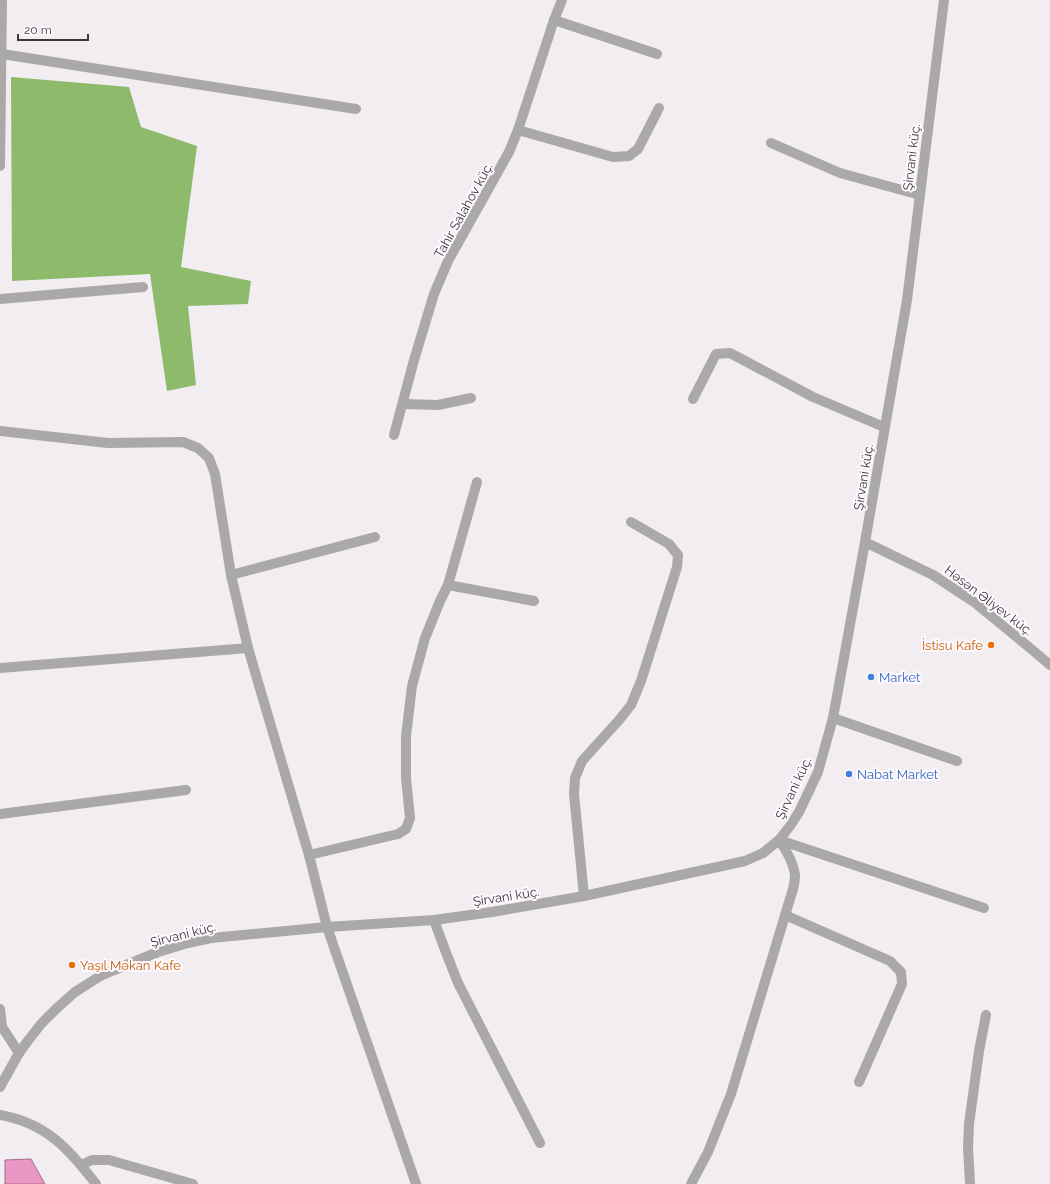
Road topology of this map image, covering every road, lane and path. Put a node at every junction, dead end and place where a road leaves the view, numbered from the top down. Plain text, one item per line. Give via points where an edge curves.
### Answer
1 (2, 0) edge
2 (562, 0) edge
3 (944, 0) edge
4 (554, 20) junction
5 (2, 54) junction
6 (657, 54) dead end
7 (658, 108) dead end
8 (356, 109) dead end
9 (518, 130) junction
10 (771, 143) dead end
11 (0, 166) edge
12 (920, 195) junction
13 (143, 287) dead end
14 (0, 299) edge
15 (471, 398) dead end
16 (693, 399) dead end
17 (403, 404) junction
18 (884, 428) junction
19 (0, 431) edge
20 (394, 435) dead end
21 (477, 482) dead end
22 (631, 522) dead end
23 (375, 537) dead end
24 (865, 542) junction
25 (231, 574) junction
26 (448, 585) junction
27 (534, 601) dead end
28 (248, 648) junction
29 (1050, 665) edge
30 (0, 668) edge
31 (833, 718) junction
32 (957, 761) dead end
33 (186, 790) dead end
34 (0, 814) edge
35 (779, 840) junction
36 (309, 855) junction
37 (584, 896) junction
38 (984, 908) dead end
39 (785, 915) junction
40 (434, 920) junction
41 (327, 927) junction
42 (0, 1009) edge
43 (986, 1015) dead end
44 (19, 1053) junction
45 (859, 1082) dead end
46 (0, 1087) edge
47 (0, 1115) edge
48 (540, 1143) dead end
49 (81, 1165) junction
50 (96, 1184) edge
51 (194, 1184) edge
52 (416, 1184) edge
53 (691, 1184) edge
54 (970, 1184) edge

1 - 5 street
2 - 4 street, Tahir Salahov küç.
3 - 12 street, Şirvani küç.
4 - 6 street
4 - 9 street, Tahir Salahov küç.
5 - 8 street
5 - 11 street
7 - 9 street via 638,149 629,156 613,157
9 - 17 street, Tahir Salahov küç. via 509,152 448,261 434,294
10 - 12 street via 840,173
12 - 18 street, Şirvani küç. via 907,300
13 - 14 street
15 - 17 street via 438,405
16 - 18 street via 716,354 730,353 813,397
17 - 20 street, Tahir Salahov küç.
18 - 24 street, Şirvani küç.
19 - 25 street via 108,443 183,442 198,448 208,458 215,474
21 - 26 street
22 - 37 street via 669,544 678,555 677,567 631,705 582,761 575,778 574,794
23 - 25 street
24 - 29 street, Həsən Əliyev küç. via 933,574 974,602
24 - 31 street, Şirvani küç.
25 - 28 street
26 - 27 street
26 - 36 street via 425,638 412,686 406,736 406,778 410,818 406,829 398,834
28 - 30 street
28 - 36 street
31 - 32 street
31 - 35 street, Şirvani küç. via 818,772 799,812
33 - 34 street
35 - 37 street, Şirvani küç. via 763,853 745,861
35 - 38 street
35 - 39 street via 794,868 795,877
36 - 41 street
37 - 40 street, Şirvani küç.
39 - 45 street via 890,961 901,972 902,984
39 - 53 street via 731,1094 708,1152
40 - 41 street, Şirvani küç.
40 - 48 street via 458,984
41 - 44 street, Şirvani küç. via 211,938 158,952 102,975 75,992 41,1024
41 - 52 street
42 - 44 street via 2,1027
43 - 54 street via 969,1124
44 - 46 street, Şirvani küç.
47 - 49 street via 31,1124 48,1133
49 - 50 street
49 - 51 street via 92,1160 109,1160

